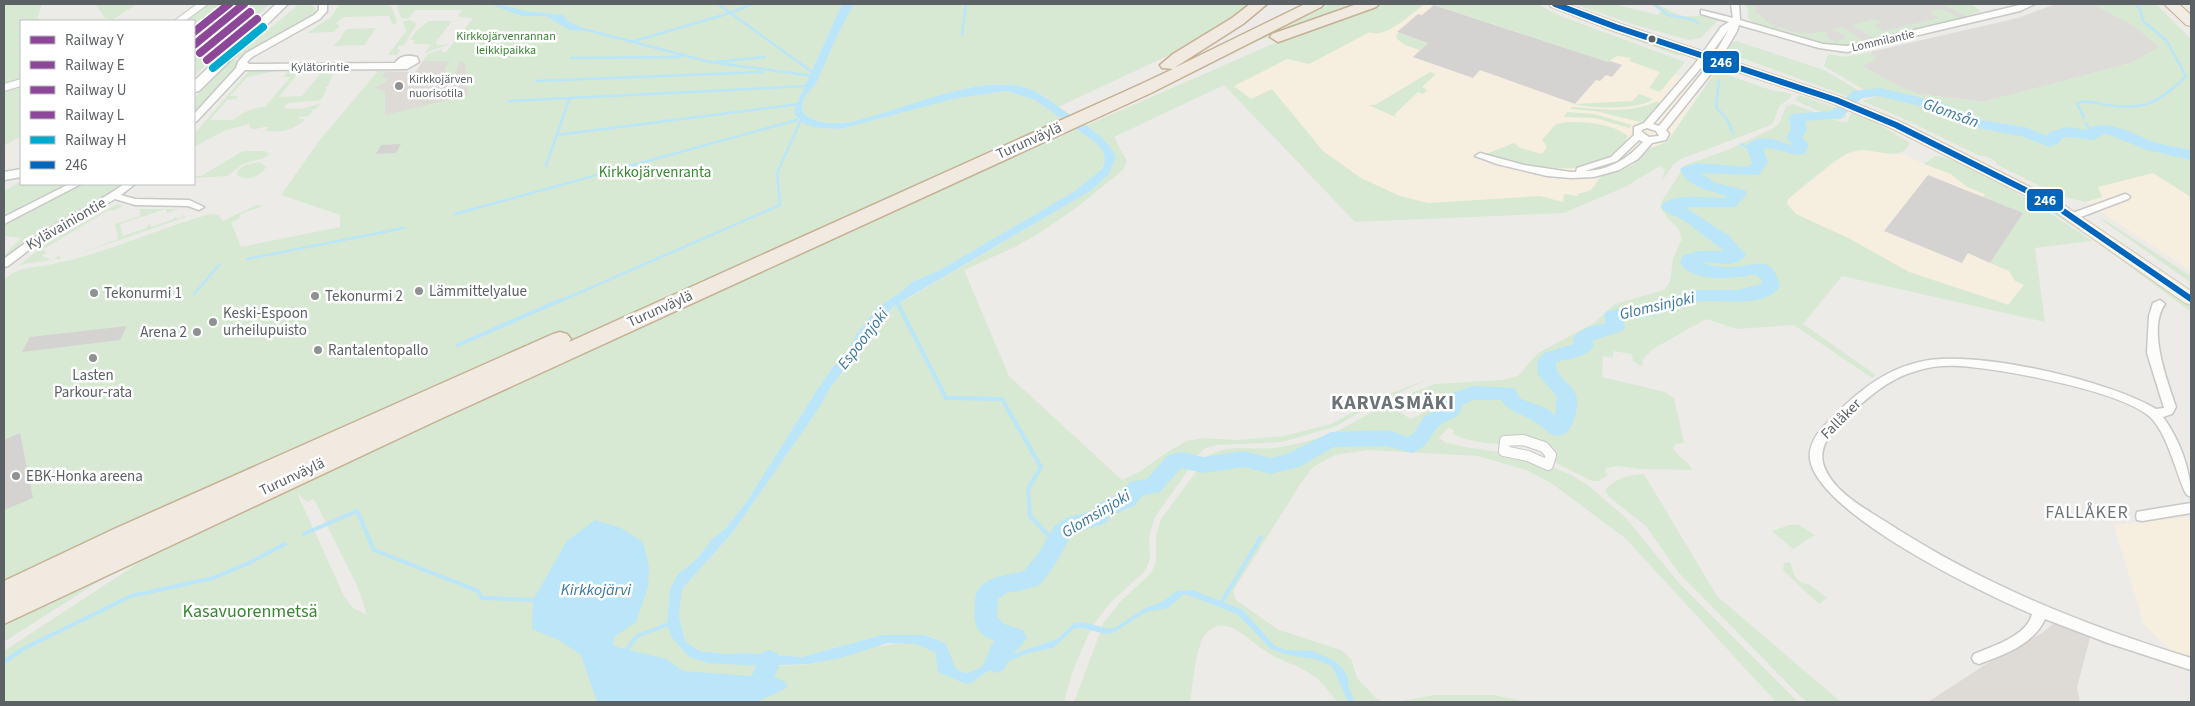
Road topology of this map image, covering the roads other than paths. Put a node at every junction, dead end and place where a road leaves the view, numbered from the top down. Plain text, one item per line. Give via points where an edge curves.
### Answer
1 (203, 4) edge
2 (272, 4) edge
3 (282, 4) edge
4 (323, 4) edge
5 (1259, 4) edge
6 (1294, 4) edge
7 (1316, 4) edge
8 (1355, 4) edge
9 (1371, 4) edge
10 (1556, 4) edge
11 (1569, 4) edge
12 (1734, 4) edge
13 (2031, 4) edge
14 (2171, 4) edge
15 (1704, 12) dead end
16 (1327, 19) junction
17 (180, 20) edge
18 (1736, 21) junction
19 (2191, 22) edge
20 (1711, 56) junction
21 (400, 66) dead end
22 (1168, 66) junction
23 (240, 67) junction
24 (195, 80) edge
25 (20, 82) edge
26 (195, 87) edge
27 (4, 88) edge
28 (1145, 88) junction
29 (195, 118) edge
30 (1066, 118) junction
31 (1646, 125) junction
32 (1661, 130) junction
33 (1639, 135) junction
34 (1650, 140) junction
35 (1480, 156) dead end
36 (4, 170) edge
37 (16, 173) edge
38 (1558, 173) junction
39 (74, 185) edge
40 (129, 185) edge
41 (114, 196) junction
42 (2125, 197) dead end
43 (199, 207) dead end
44 (2079, 215) junction
45 (4, 221) edge
46 (4, 264) edge
47 (2191, 290) edge
48 (2191, 299) edge
49 (2160, 304) dead end
50 (2154, 414) junction
51 (1505, 448) joint
52 (2191, 492) edge
53 (2191, 508) edge
54 (2142, 516) dead end
55 (4, 593) edge
56 (2040, 610) junction
57 (4, 613) edge
58 (1979, 658) dead end
59 (2191, 664) edge

1 - 17 street
2 - 24 main road
3 - 26 main road
4 - 23 street via 323,11 317,17 261,49
5 - 22 highway
6 - 22 highway, Turunväylä
7 - 28 highway, Turunväylä
8 - 16 highway
9 - 16 highway
10 - 20 main road via 1616,28
11 - 20 main road
12 - 18 street
13 - 18 street, Lommilantie via 1847,49 1822,46
14 - 19 highway
15 - 18 street, Lommilantie
16 - 28 highway via 1174,81
18 - 20 street via 1724,29
20 - 31 street
20 - 32 street
20 - 44 main road via 1870,110 2027,181
21 - 23 street, Kylätorintie
22 - 30 highway, Turunväylä
23 - 29 street
25 - 27 street
28 - 30 highway, Turunväylä
30 - 55 highway, Turunväylä via 410,406
30 - 57 highway, Turunväylä
31 - 32 street
31 - 33 street via 1637,128
32 - 34 street via 1663,138
33 - 34 street
33 - 38 street via 1614,159 1589,168
34 - 38 street via 1631,160 1606,172 1594,175
35 - 38 street via 1514,166
36 - 37 main road
39 - 45 street
40 - 41 street, Kylävainiontie
41 - 43 street via 135,202 189,203
41 - 46 street, Kylävainiontie via 45,234
42 - 44 street
44 - 47 main road
44 - 48 main road
49 - 50 street via 2154,316 2153,353 2170,407 2168,411
50 - 52 street, Fallåker via 2163,427
50 - 56 street, Fallåker via 2123,396 2033,375 1974,363 1930,363 1884,379 1832,424 1818,442 1816,453 1822,476 1852,505 1910,546 1962,576
51 - 51 street via 1504,451 1528,456 1548,465 1551,454 1544,447 1523,440 1505,440
53 - 54 street
56 - 58 street via 2036,624 2030,630
56 - 59 street, Fallåker via 2114,640

